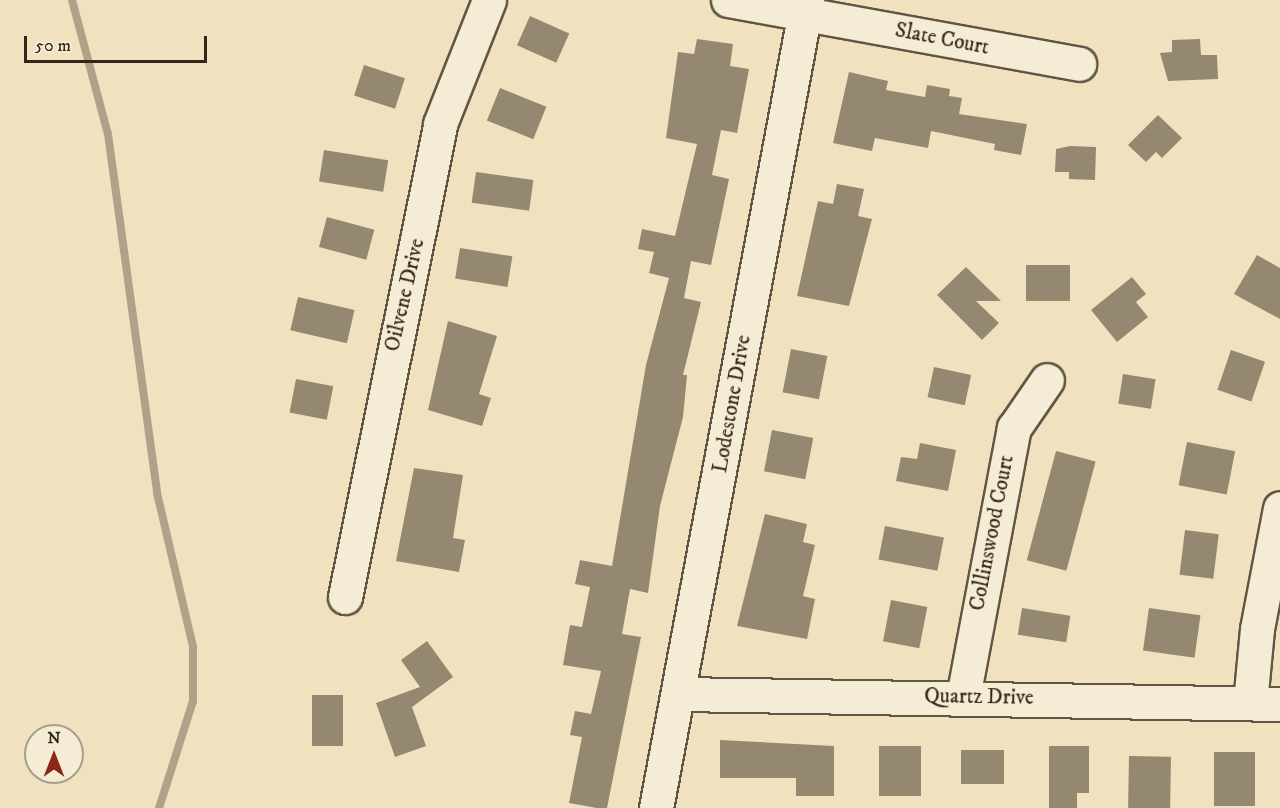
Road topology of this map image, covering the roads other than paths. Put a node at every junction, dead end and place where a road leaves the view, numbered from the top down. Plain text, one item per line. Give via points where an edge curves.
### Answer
1 (489, 0) edge
2 (728, 0) edge
3 (806, 7) edge
4 (1079, 64) dead end
5 (1047, 380) dead end
6 (1280, 508) edge
7 (345, 597) dead end
8 (679, 694) junction
9 (963, 697) junction
10 (1265, 703) edge
11 (656, 808) edge

1 - 7 street, Oilvene Drive via 440,124
2 - 3 street, Slate Court
3 - 4 street, Slate Court
3 - 8 street, Lodestone Drive
5 - 9 street, Collinswood Court via 1014,428
6 - 10 street
8 - 9 street, Quartz Drive
8 - 11 street, Lodestone Drive
9 - 10 street, Quartz Drive

